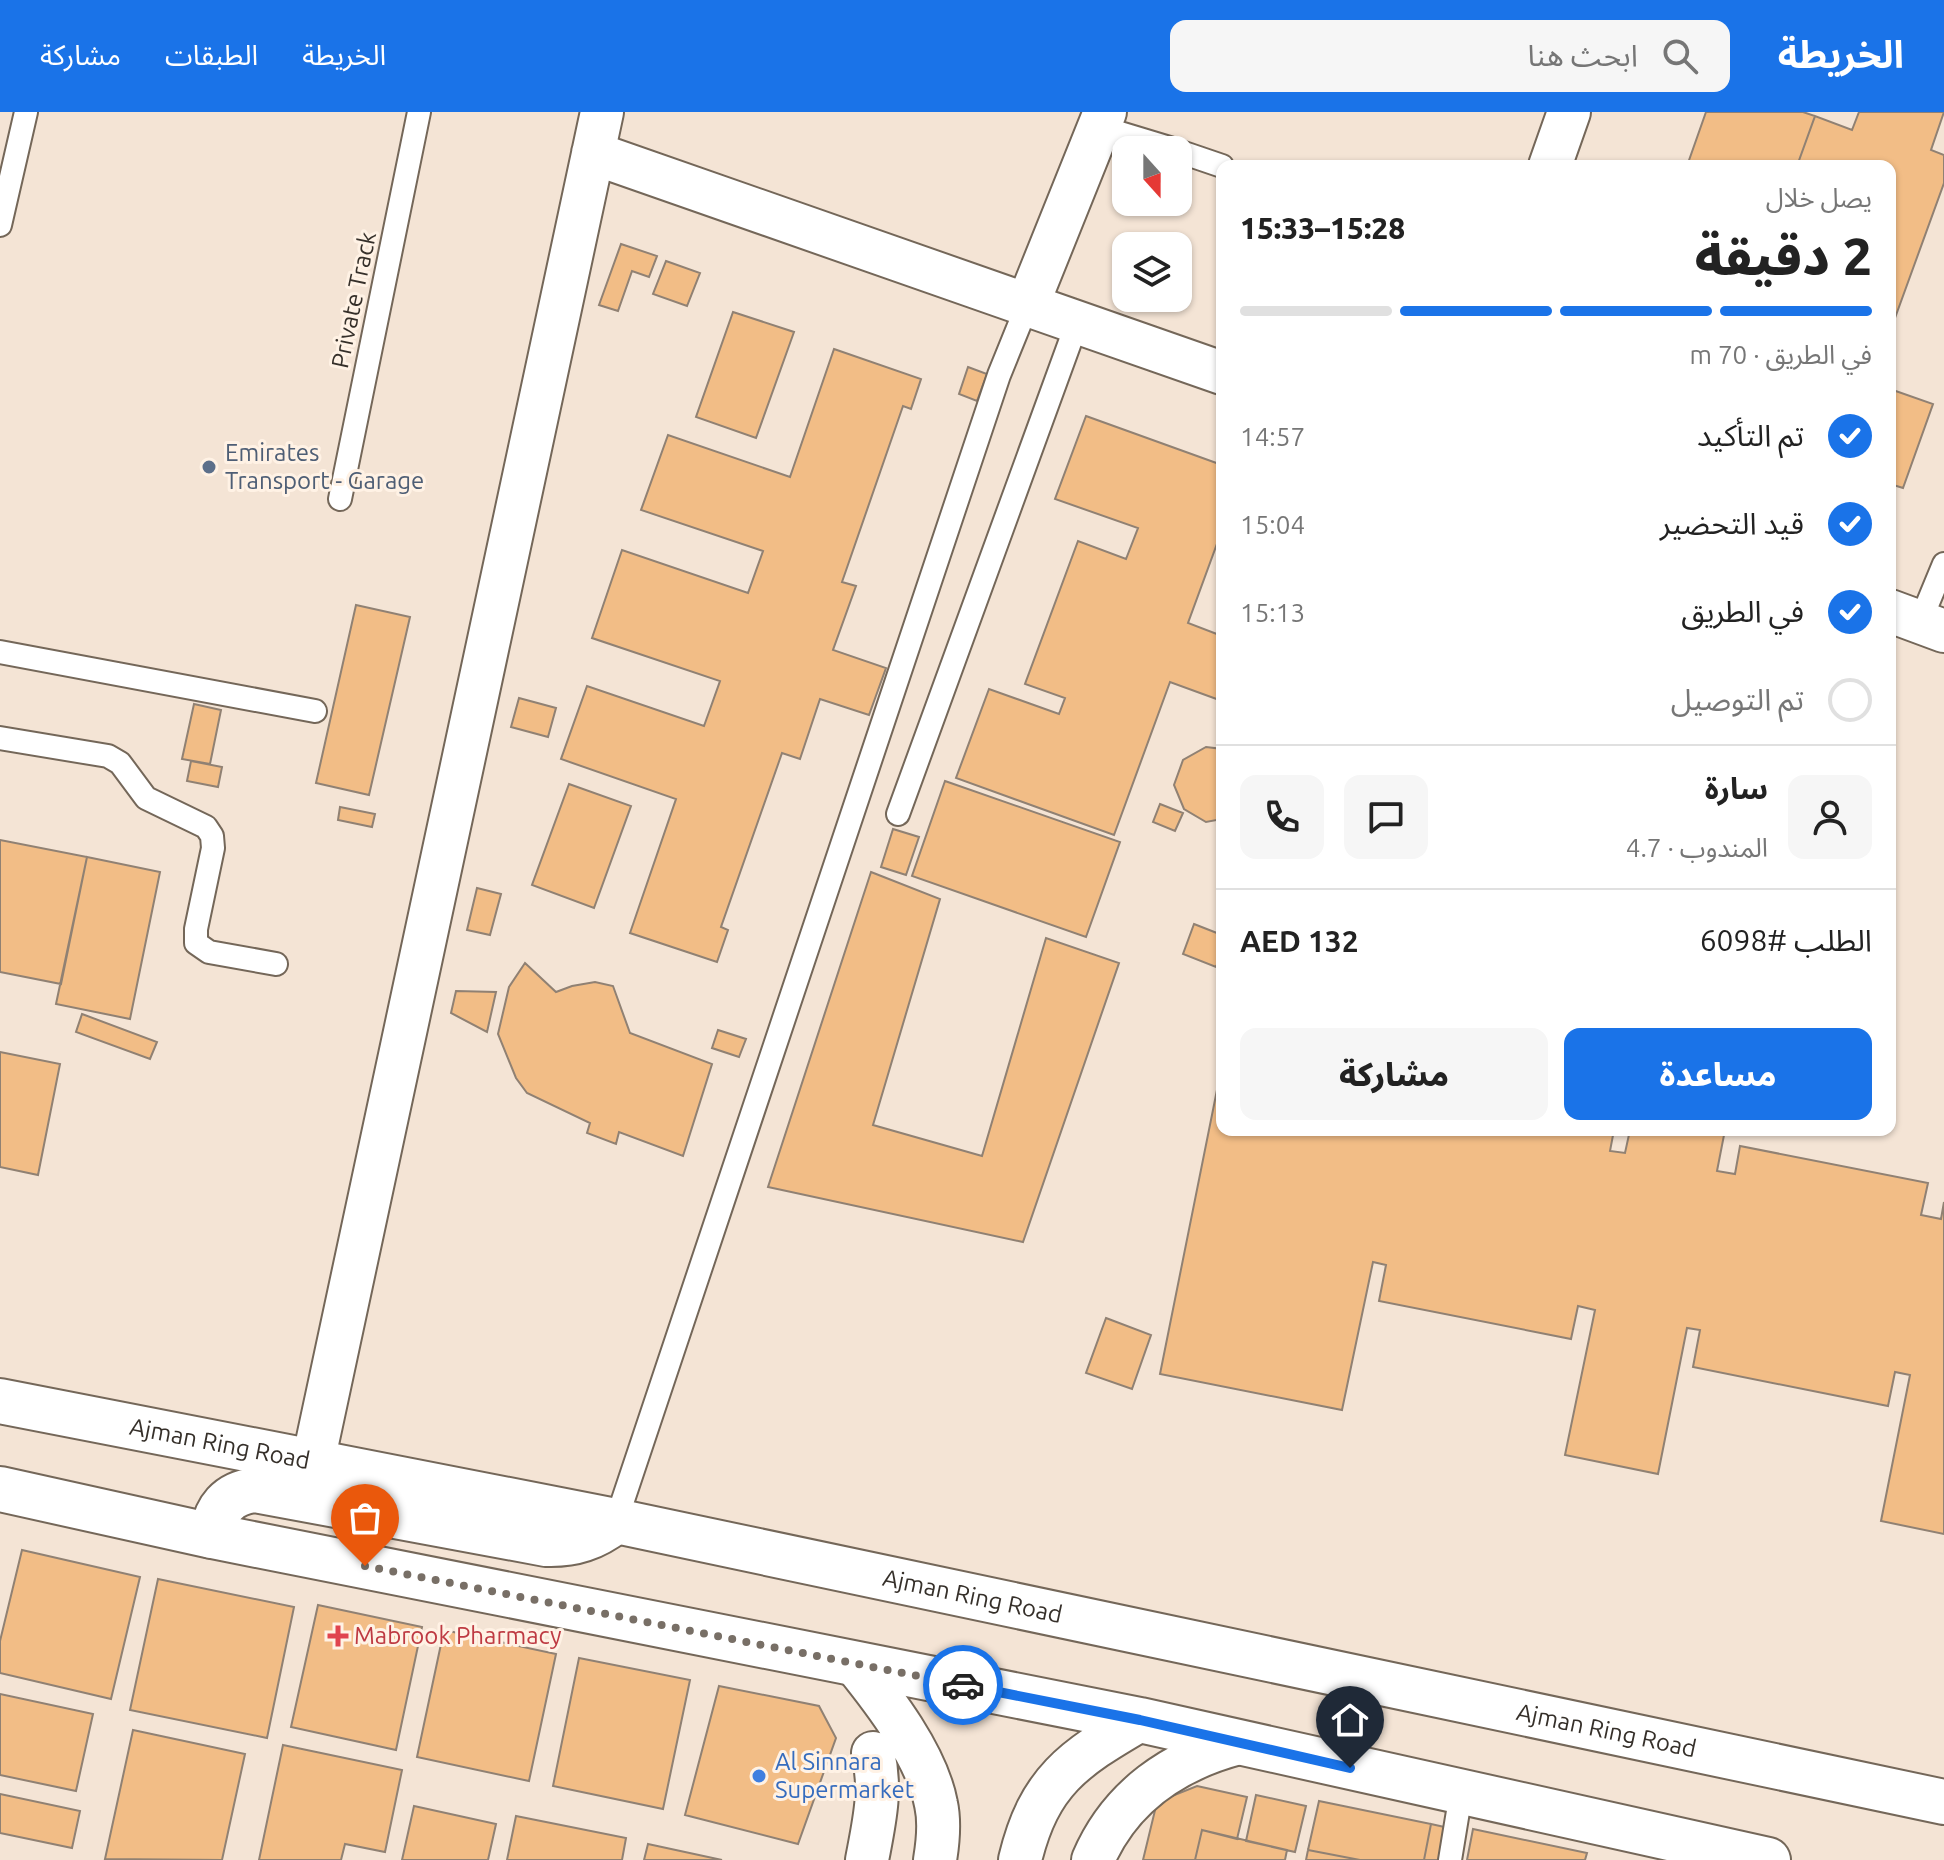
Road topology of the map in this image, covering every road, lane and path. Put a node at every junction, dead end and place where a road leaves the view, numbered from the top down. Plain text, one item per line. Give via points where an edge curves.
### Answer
1 (26, 112) edge
2 (419, 112) edge
3 (602, 112) edge
4 (1569, 112) edge
5 (1102, 120) edge
6 (1142, 136) edge
7 (593, 153) junction
8 (1192, 155) edge
9 (1552, 160) edge
10 (1216, 164) edge
11 (0, 225) edge
12 (1027, 306) junction
13 (1077, 323) junction
14 (1216, 371) edge
15 (340, 499) dead end
16 (1944, 564) edge
17 (1918, 621) edge
18 (0, 652) edge
19 (315, 711) dead end
20 (0, 738) edge
21 (898, 814) dead end
22 (276, 964) dead end
23 (0, 1401) edge
24 (313, 1462) junction
25 (0, 1489) edge
26 (616, 1521) junction
27 (212, 1536) junction
28 (854, 1663) junction
29 (1140, 1720) junction
30 (1239, 1743) junction
31 (873, 1753) dead end
32 (1461, 1793) junction
33 (1944, 1802) edge
34 (867, 1860) edge
35 (935, 1860) edge
36 (1020, 1860) edge
37 (1093, 1860) edge
38 (1450, 1860) edge
39 (1766, 1860) edge

1 - 11 lane
2 - 15 lane, Private Track
3 - 7 street
4 - 9 street
5 - 6 lane
5 - 12 street
7 - 12 street
7 - 24 street
8 - 10 lane
12 - 13 street
12 - 26 lane via 999,375
13 - 14 street
13 - 21 lane
16 - 17 lane
18 - 19 lane
20 - 22 lane via 108,756 120,763 146,798 206,827 213,848 196,943 209,952
23 - 24 main road, Ajman Ring Road
24 - 26 main road, Ajman Ring Road
25 - 27 main road
26 - 27 main road via 584,1540 546,1544 255,1490 229,1498 219,1508
26 - 33 main road, Ajman Ring Road
27 - 28 main road
28 - 29 main road
28 - 35 street via 898,1723 929,1781 939,1829
29 - 30 main road
29 - 36 street via 1095,1746 1055,1781 1027,1832
30 - 32 main road
30 - 37 street via 1211,1750 1159,1777 1115,1820
31 - 34 street via 878,1794
32 - 38 lane
32 - 39 main road

